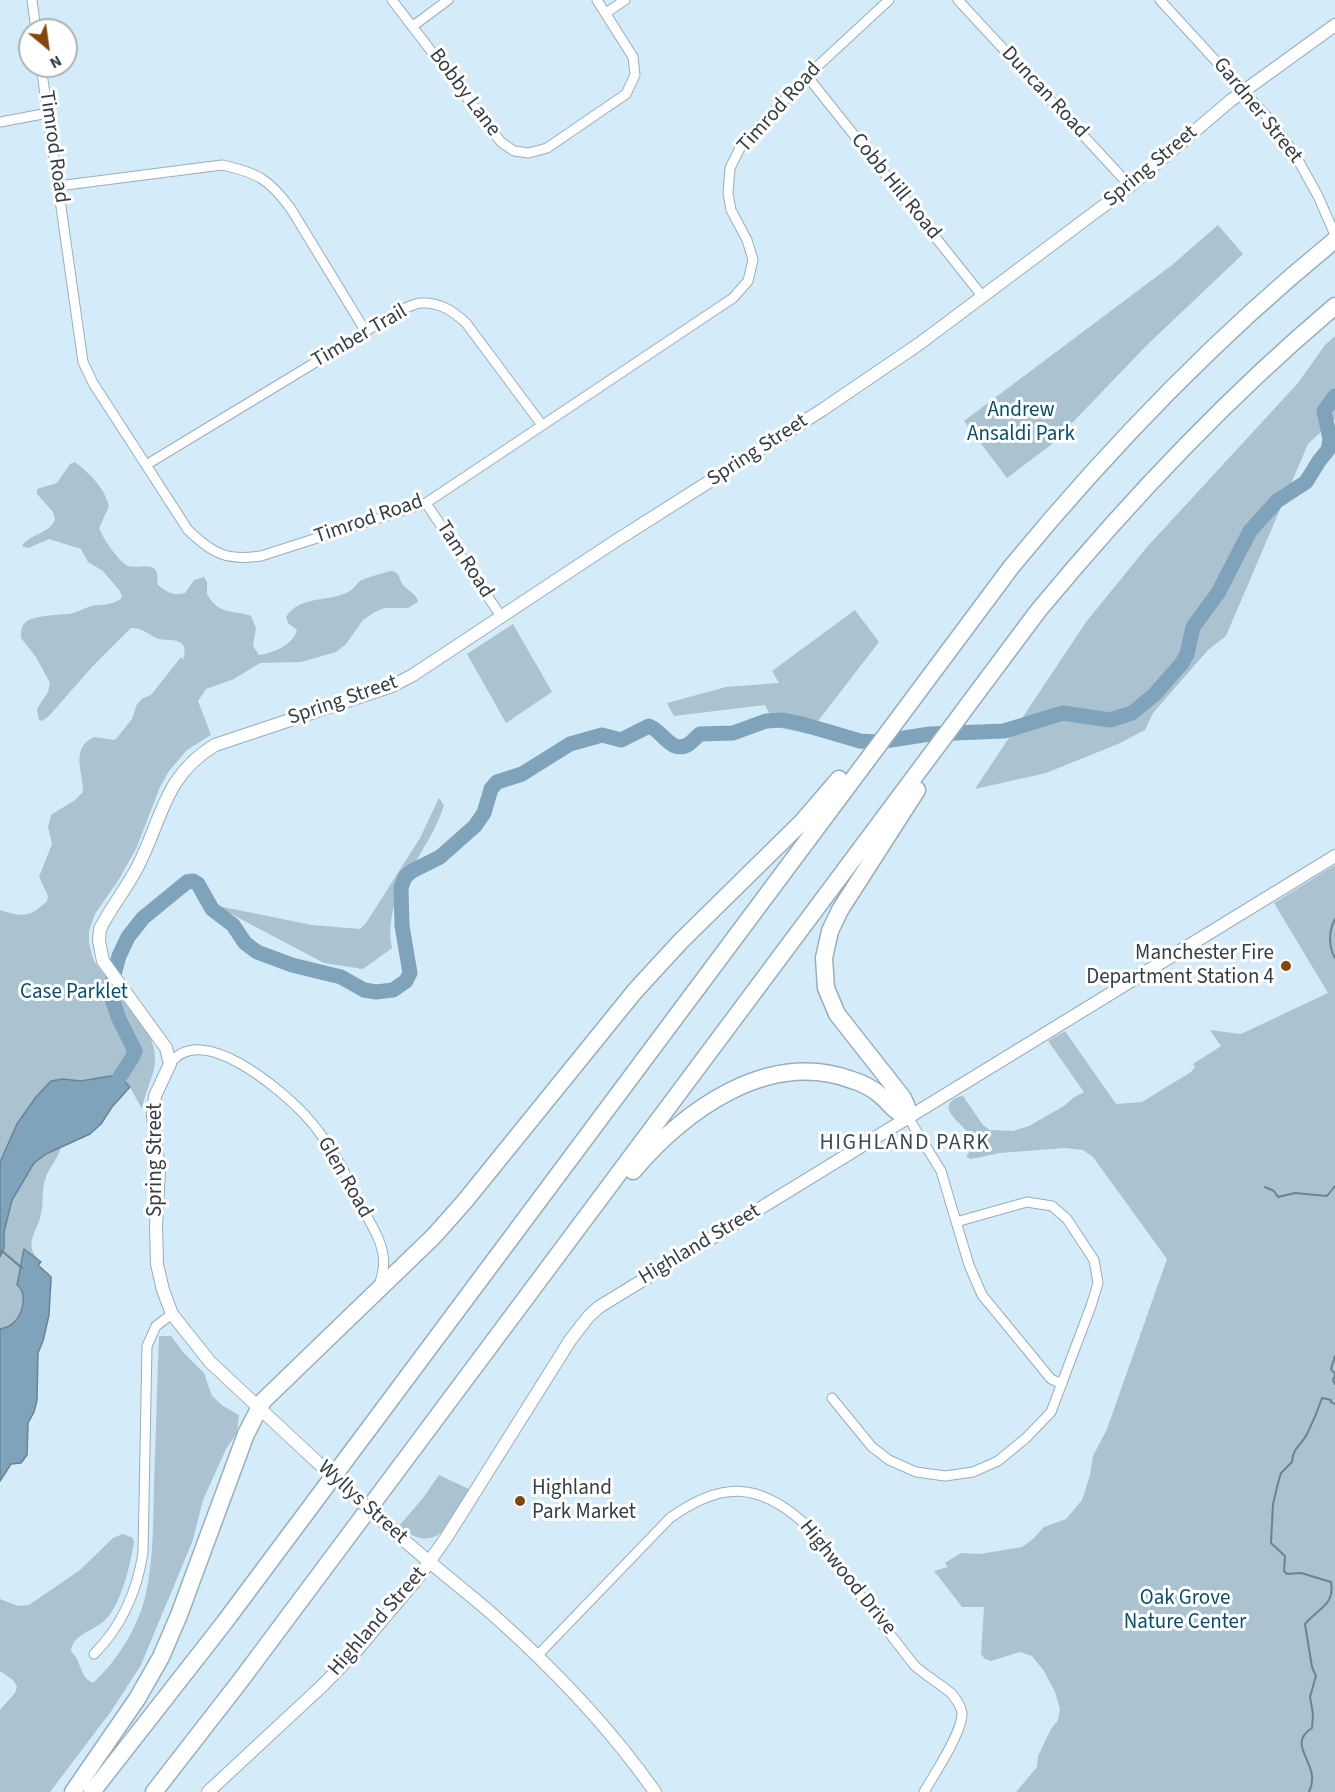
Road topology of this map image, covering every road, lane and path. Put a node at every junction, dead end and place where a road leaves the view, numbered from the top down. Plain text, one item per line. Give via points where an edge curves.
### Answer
1 (32, 0) edge
2 (392, 0) edge
3 (448, 0) edge
4 (597, 0) edge
5 (625, 0) edge
6 (889, 0) edge
7 (958, 0) edge
8 (1160, 0) edge
9 (606, 13) junction
10 (34, 18) edge
11 (1335, 25) edge
12 (413, 26) junction
13 (807, 76) junction
14 (43, 78) edge
15 (1244, 91) junction
16 (48, 113) junction
17 (0, 122) edge
18 (58, 186) junction
19 (1130, 186) junction
20 (1335, 238) edge
21 (983, 297) junction
22 (1335, 306) edge
23 (366, 332) junction
24 (542, 425) junction
25 (146, 465) junction
26 (426, 503) junction
27 (502, 618) junction
28 (920, 777) junction
29 (844, 781) junction
30 (1335, 856) edge
31 (170, 1064) junction
32 (908, 1117) junction
33 (956, 1222) junction
34 (579, 1228) junction
35 (376, 1294) junction
36 (172, 1314) junction
37 (1062, 1384) junction
38 (832, 1398) dead end
39 (258, 1408) junction
40 (430, 1563) junction
41 (94, 1654) dead end
42 (537, 1656) junction
43 (73, 1792) edge
44 (93, 1792) edge
45 (154, 1792) edge
46 (208, 1792) edge
47 (655, 1792) edge
48 (924, 1792) edge

1 - 10 street
2 - 12 street, Bobby Lane
3 - 12 street
4 - 9 street, Bobby Lane
5 - 9 street
6 - 13 street, Timrod Road
7 - 19 street, Duncan Road
8 - 15 street, Gardner Street
9 - 12 street, Bobby Lane via 633,57 635,75 626,94 547,148 529,153 514,151 501,142
11 - 15 street, Spring Street
13 - 21 street, Cobb Hill Road
13 - 24 street, Timrod Road via 741,146 730,168 730,210 753,260 748,281 733,298
14 - 16 street, Timrod Road
15 - 19 street, Spring Street
15 - 20 street, Gardner Street via 1293,151
16 - 17 street
16 - 18 street, Timrod Road
18 - 23 street via 222,165 261,177 291,209
18 - 25 street, Timrod Road via 83,362
19 - 21 street, Spring Street
20 - 29 highway via 1213,348 1107,456 1012,566 892,725 864,750
21 - 27 street, Spring Street via 885,369
22 - 28 highway via 1227,404 1148,484 1053,593 955,721 944,752
23 - 24 street, Timber Trail via 420,303 437,304 453,311
23 - 25 street, Timber Trail
24 - 26 street, Timrod Road
25 - 26 street, Timrod Road via 188,530 203,545 242,559
26 - 27 street, Tam Road
27 - 31 street, Spring Street via 392,686 215,745 188,765 170,788 138,865 100,929 100,954 166,1048
28 - 32 highway via 840,910 824,958 825,981 834,1008 903,1098
28 - 34 highway
29 - 35 highway via 634,991 451,1218
29 - 44 highway via 249,1590
30 - 32 street, Highland Street
31 - 35 street, Glen Road via 176,1056 194,1050 211,1051 263,1079 305,1116 339,1161 382,1250 383,1274
31 - 36 street, Spring Street via 155,1096 153,1116 159,1172 157,1264
32 - 33 street via 939,1167
32 - 34 highway via 870,1088 841,1076 799,1072 756,1081 718,1097 682,1122
32 - 40 street, Highland Street via 589,1316
33 - 37 street via 982,1295 1051,1379
33 - 37 street via 1027,1202 1052,1206 1067,1219 1094,1260 1098,1283
34 - 45 highway
35 - 39 highway
36 - 39 street, Wyllys Street via 210,1362
36 - 41 street via 156,1326 147,1346 140,1572 109,1639
37 - 38 street via 1051,1413 998,1461 974,1472 945,1476 916,1473 889,1460 872,1447
39 - 40 street, Wyllys Street, bridge
39 - 43 highway via 161,1657
40 - 42 street, Wyllys Street
40 - 46 street, Highland Street via 350,1657
42 - 47 street, Wyllys Street via 612,1734
42 - 48 street, Highwood Drive via 670,1518 691,1502 716,1493 744,1491 766,1496 804,1523 914,1665 959,1704 962,1714 957,1733

